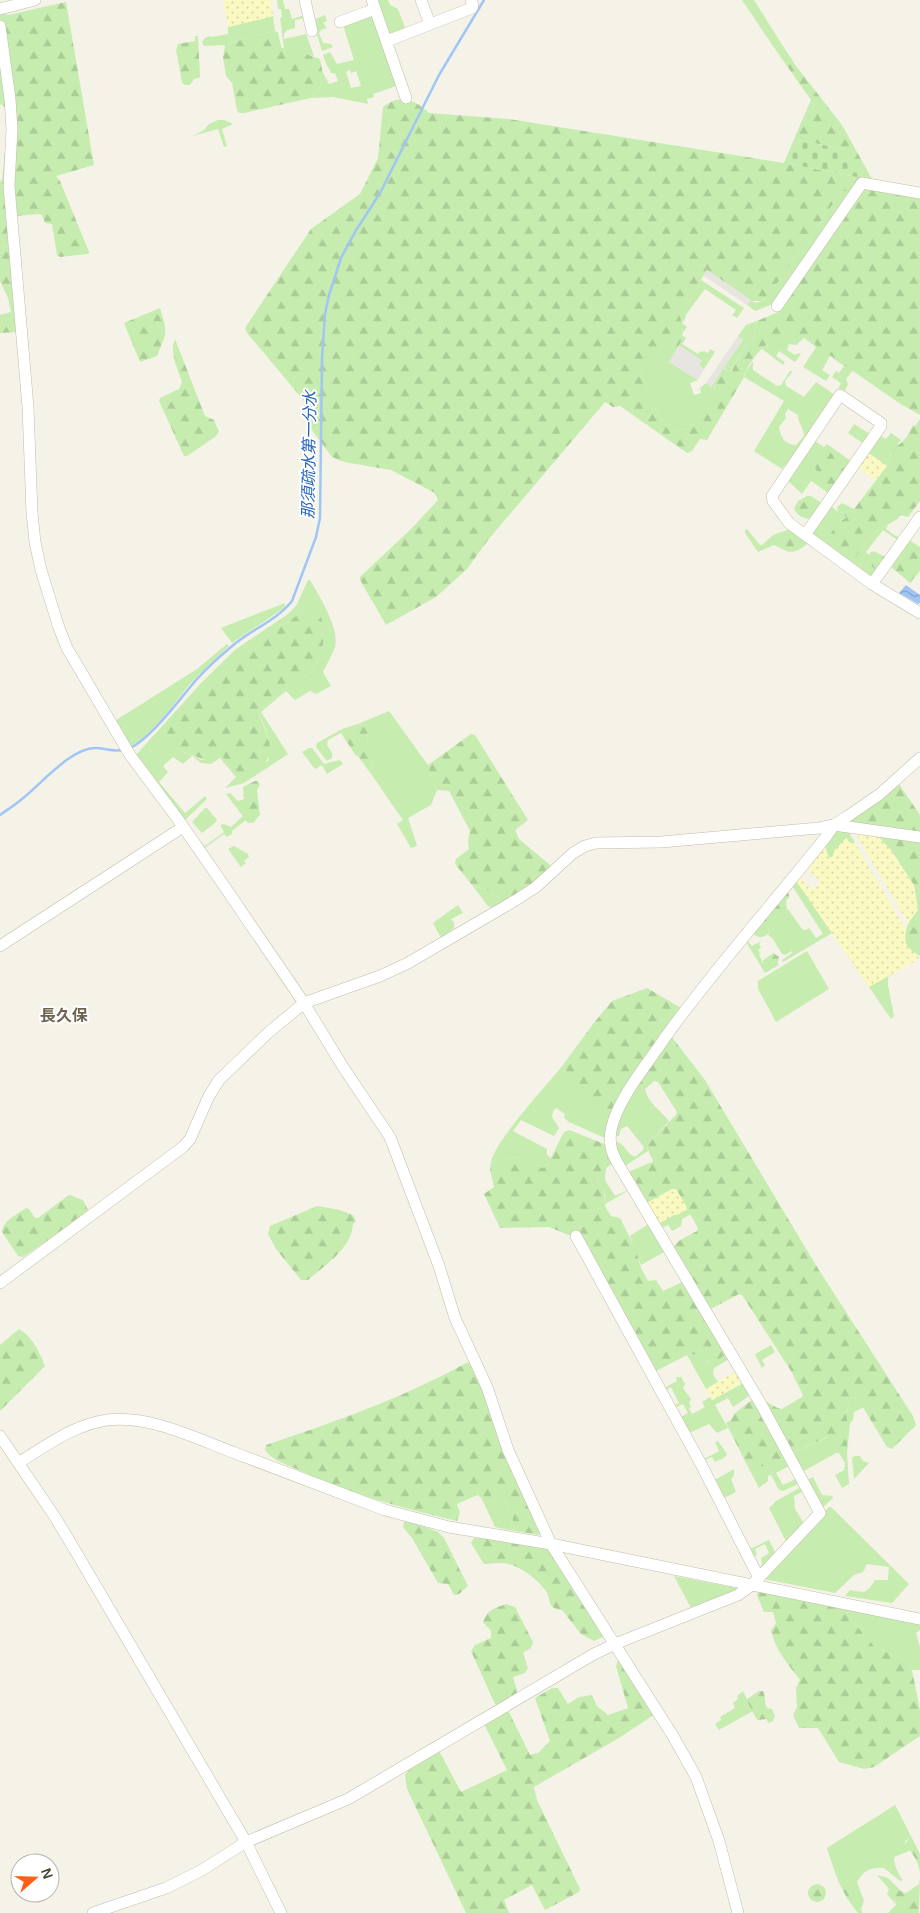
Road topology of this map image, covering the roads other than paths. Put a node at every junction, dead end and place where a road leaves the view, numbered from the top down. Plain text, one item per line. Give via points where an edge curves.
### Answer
1 (35, 0) edge
2 (305, 0) edge
3 (421, 0) edge
4 (471, 0) edge
5 (374, 4) edge
6 (0, 9) edge
7 (340, 22) dead end
8 (430, 24) junction
9 (0, 26) edge
10 (312, 31) dead end
11 (387, 41) junction
12 (406, 98) dead end
13 (920, 193) edge
14 (777, 306) dead end
15 (920, 517) edge
16 (805, 536) junction
17 (872, 584) junction
18 (920, 613) edge
19 (920, 758) edge
20 (834, 824) junction
21 (183, 827) junction
22 (920, 837) edge
23 (0, 946) edge
24 (304, 1003) junction
25 (576, 1236) dead end
26 (0, 1283) edge
27 (0, 1436) edge
28 (18, 1463) junction
29 (551, 1544) junction
30 (755, 1581) junction
31 (920, 1619) edge
32 (615, 1644) junction
33 (246, 1842) junction
34 (93, 1913) edge
35 (281, 1913) edge
36 (738, 1913) edge

1 - 6 street
2 - 10 street
3 - 8 street
4 - 8 street via 472,8
5 - 7 street
5 - 11 street
8 - 11 street
9 - 21 street via 12,129 9,186 28,406 32,513 41,570 67,648 130,755
11 - 12 street
13 - 14 street via 862,183
15 - 17 street
16 - 16 street via 789,523 772,496 840,395 881,426
16 - 17 street
17 - 18 street
19 - 20 street via 880,794
20 - 22 street
20 - 24 street via 661,842 585,846 523,896 408,963
20 - 30 street via 768,910 689,1004 627,1092 616,1114 610,1137 611,1152 819,1508 820,1513
21 - 23 street
21 - 24 street
24 - 26 street via 219,1080 183,1147
24 - 29 street via 390,1137 440,1266 455,1318 487,1387 508,1450
25 - 30 street via 702,1466
27 - 28 street
28 - 29 street via 82,1426 125,1419 170,1429 416,1520
28 - 33 street via 76,1552
29 - 30 street
29 - 32 street
30 - 31 street
30 - 32 street via 738,1595
32 - 33 street via 348,1799
32 - 36 street via 696,1777 719,1840
33 - 34 street via 189,1877
33 - 35 street

